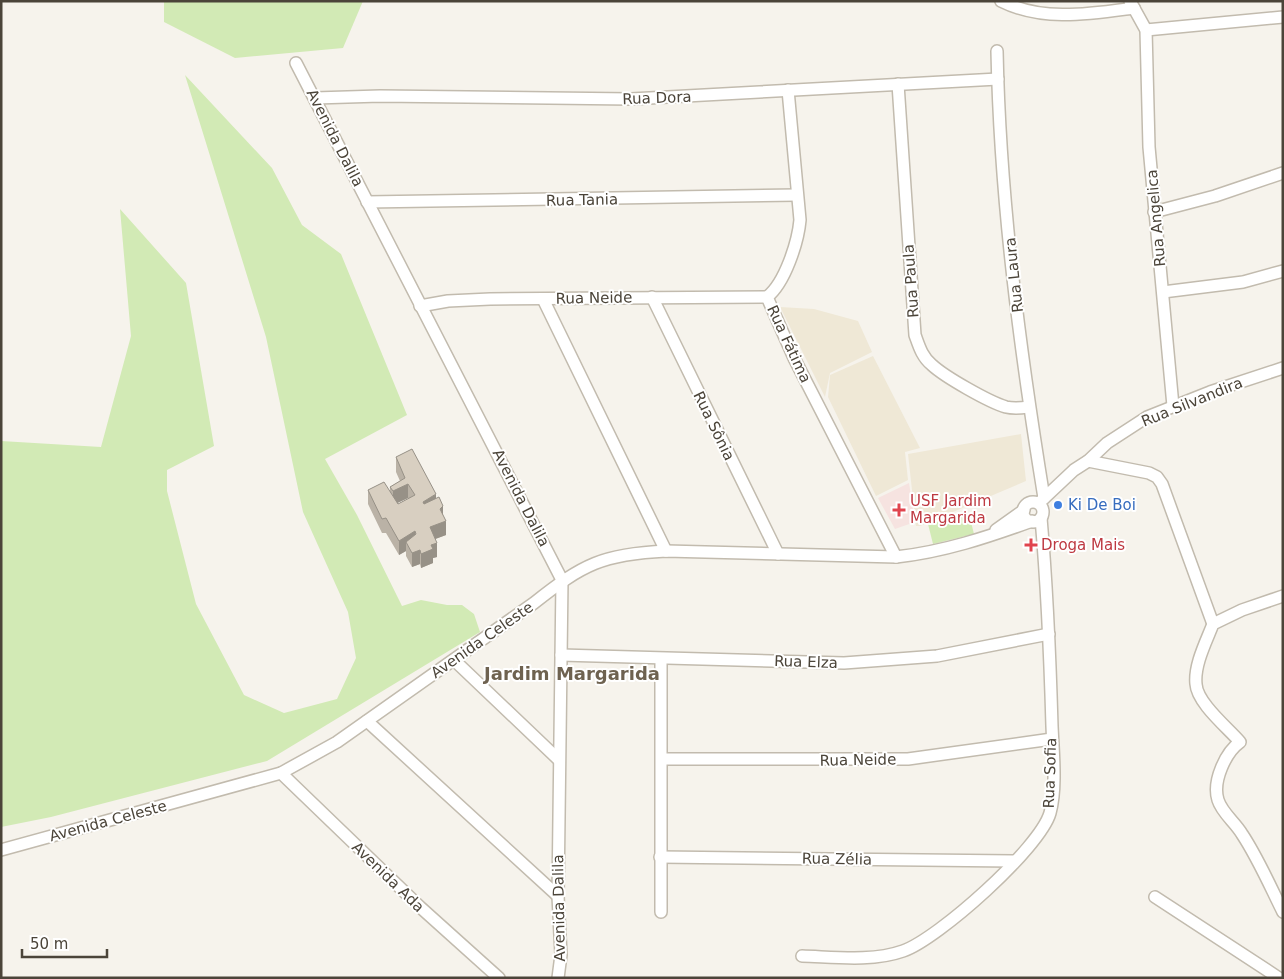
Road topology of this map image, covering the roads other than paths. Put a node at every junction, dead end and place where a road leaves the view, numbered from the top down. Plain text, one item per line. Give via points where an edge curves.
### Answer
1 (1001, 1) edge
2 (1132, 4) edge
3 (1283, 17) edge
4 (1146, 30) junction
5 (997, 51) dead end
6 (296, 62) dead end
7 (998, 79) junction
8 (898, 84) junction
9 (788, 90) junction
10 (315, 98) junction
11 (1283, 173) edge
12 (797, 195) junction
13 (367, 202) junction
14 (1154, 212) junction
15 (1283, 271) edge
16 (1163, 292) junction
17 (652, 297) junction
18 (767, 297) junction
19 (543, 299) junction
20 (420, 306) junction
21 (1283, 368) edge
22 (1173, 406) junction
23 (1030, 408) junction
24 (1088, 461) junction
25 (1041, 500) junction
26 (1024, 510) junction
27 (1037, 520) junction
28 (985, 538) junction
29 (666, 551) junction
30 (778, 554) junction
31 (896, 557) junction
32 (562, 580) junction
33 (1283, 596) edge
34 (1212, 624) junction
35 (1049, 634) junction
36 (561, 655) junction
37 (661, 659) junction
38 (454, 660) junction
39 (367, 721) junction
40 (1052, 739) junction
41 (559, 760) junction
42 (662, 760) junction
43 (280, 773) junction
44 (1, 850) edge
45 (660, 857) junction
46 (1013, 861) junction
47 (558, 896) junction
48 (1156, 897) dead end
49 (661, 912) dead end
50 (1283, 912) edge
51 (802, 956) dead end
52 (498, 978) edge
53 (558, 978) edge
54 (1280, 978) edge

1 - 2 street via 1042,15
2 - 4 street
3 - 4 street
4 - 14 street, Rua Angelica
5 - 7 street, Rua Laura
6 - 10 street, Avenida Dalila
7 - 8 street, Rua Dora
7 - 23 street, Rua Laura via 1011,251
8 - 9 street, Rua Dora
8 - 23 street, Rua Paula via 915,335 921,352 931,364 981,395 1004,406
9 - 10 street, Rua Dora via 631,99
9 - 12 street, Rua Fátima
10 - 13 street, Avenida Dalila
11 - 14 street
12 - 13 street, Rua Tania
12 - 18 street, Rua Fátima via 798,234 789,261 773,292
13 - 20 street, Avenida Dalila
14 - 16 street, Rua Angelica
15 - 16 street via 1243,282
16 - 22 street, Rua Angelica
17 - 18 street, Rua Neide
17 - 19 street, Rua Neide
17 - 30 street, Rua Sônia
18 - 31 street, Rua Fátima via 794,358
19 - 20 street, Rua Neide via 464,300
19 - 29 street
20 - 32 street, Avenida Dalila
21 - 22 street, Rua Silvandira
22 - 24 street, Rua Silvandira via 1131,427
23 - 25 street, Rua Laura
24 - 25 street, Rua Silvandira
24 - 34 street via 1157,477
25 - 26 street via 1029,502
25 - 27 street via 1043,511
26 - 27 street via 1026,518
26 - 28 street, Avenida Celeste
27 - 28 street, Avenida Celeste
27 - 35 street, Rua Sofia
28 - 31 street, Avenida Celeste via 929,553
29 - 30 street, Avenida Celeste
29 - 32 street, Avenida Celeste via 607,558
30 - 31 street, Avenida Celeste
32 - 36 street, Avenida Dalila
32 - 38 street, Avenida Celeste
33 - 34 street
34 - 50 street via 1196,684 1199,695 1240,742 1225,759 1217,799 1251,848
35 - 37 street, Rua Elza via 937,656 888,661
35 - 40 street, Rua Sofia
36 - 37 street, Rua Elza
36 - 41 street, Avenida Dalila
37 - 42 street
38 - 39 street, Avenida Celeste
38 - 41 street
39 - 43 street, Avenida Celeste
39 - 47 street
40 - 42 street, Rua Neide via 908,760
40 - 46 street, Rua Sofia via 1050,812 1039,834
41 - 47 street, Avenida Dalila
42 - 45 street
43 - 44 street, Avenida Celeste
43 - 52 street, Avenida Ada
45 - 46 street, Rua Zélia
45 - 49 street
46 - 51 street, Rua Sofia via 956,917 902,952 860,957
47 - 53 street, Avenida Dalila via 561,955
48 - 54 street

